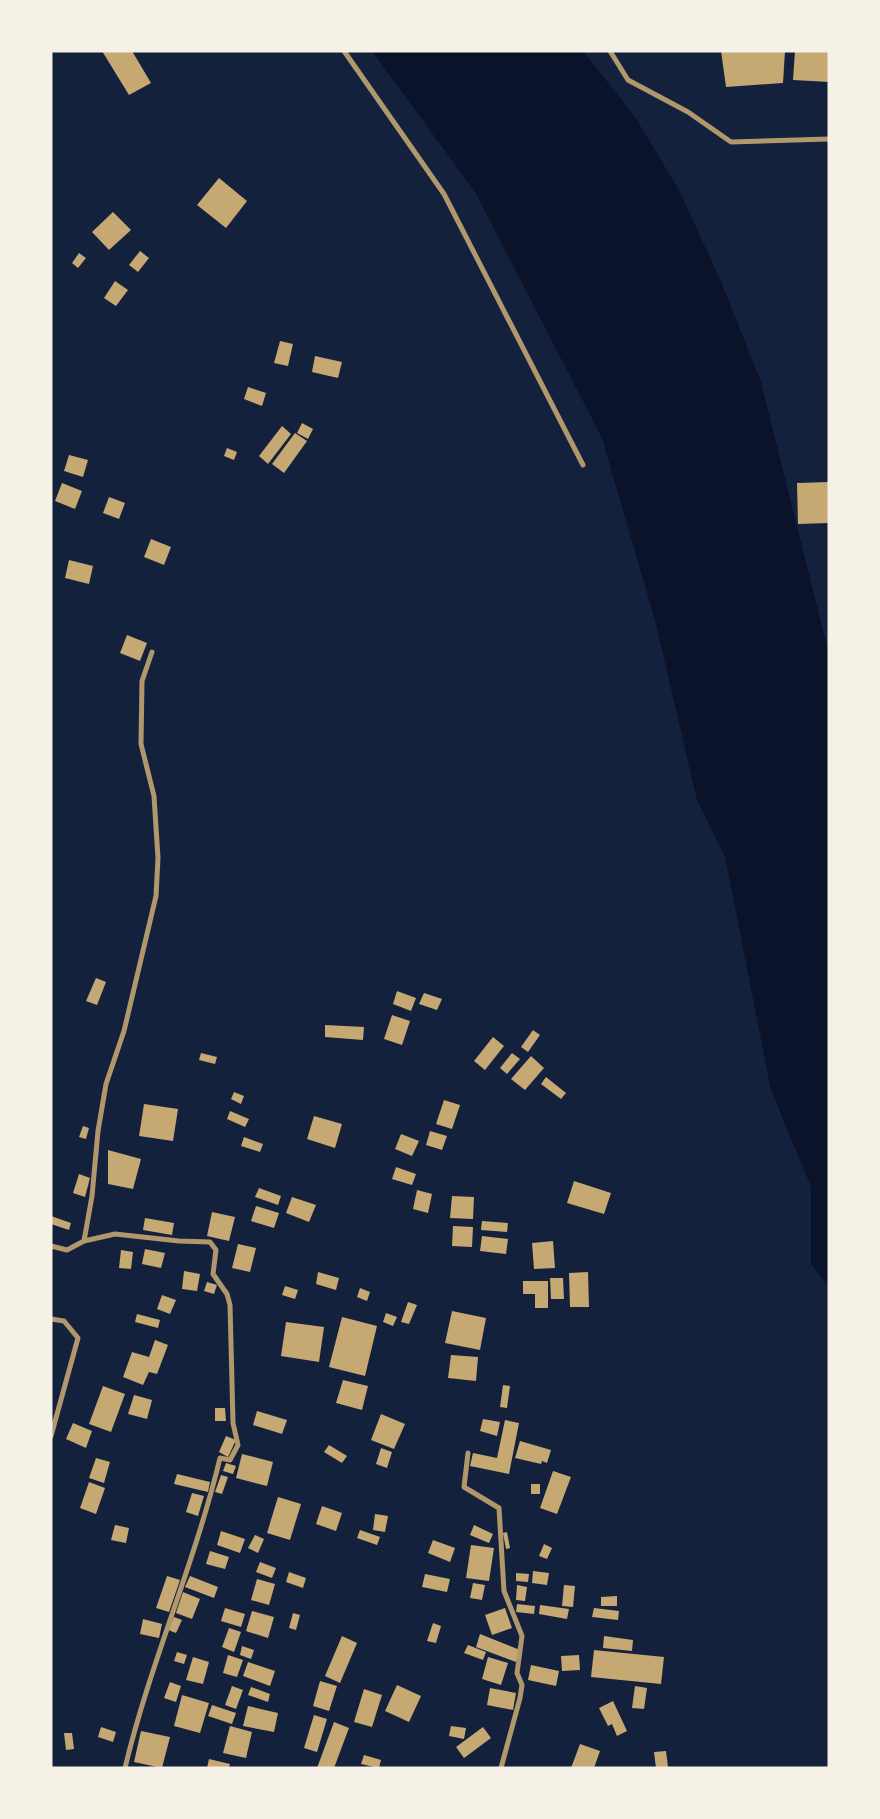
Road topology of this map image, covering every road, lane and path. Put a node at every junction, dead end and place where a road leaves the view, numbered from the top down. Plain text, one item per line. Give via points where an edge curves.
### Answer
1 (344, 51) edge
2 (610, 51) edge
3 (829, 140) edge
4 (583, 465) dead end
5 (152, 652) dead end
6 (84, 1241) junction
7 (51, 1246) edge
8 (51, 1319) edge
9 (51, 1436) edge
10 (468, 1452) dead end
11 (125, 1768) edge
12 (501, 1768) edge

1 - 4 street via 444,194
2 - 3 street via 628,80 688,112 731,142
5 - 6 street via 142,681 141,744 154,796 158,858 156,896 124,1031 106,1084
6 - 7 street via 67,1250
6 - 11 street via 115,1234 179,1242 210,1242 216,1250 213,1274 227,1294 232,1315 233,1423 238,1445 230,1460 220,1458
8 - 9 street via 64,1321 78,1338
10 - 12 street via 464,1487 500,1508 504,1591 522,1636 517,1673 522,1685 520,1698

